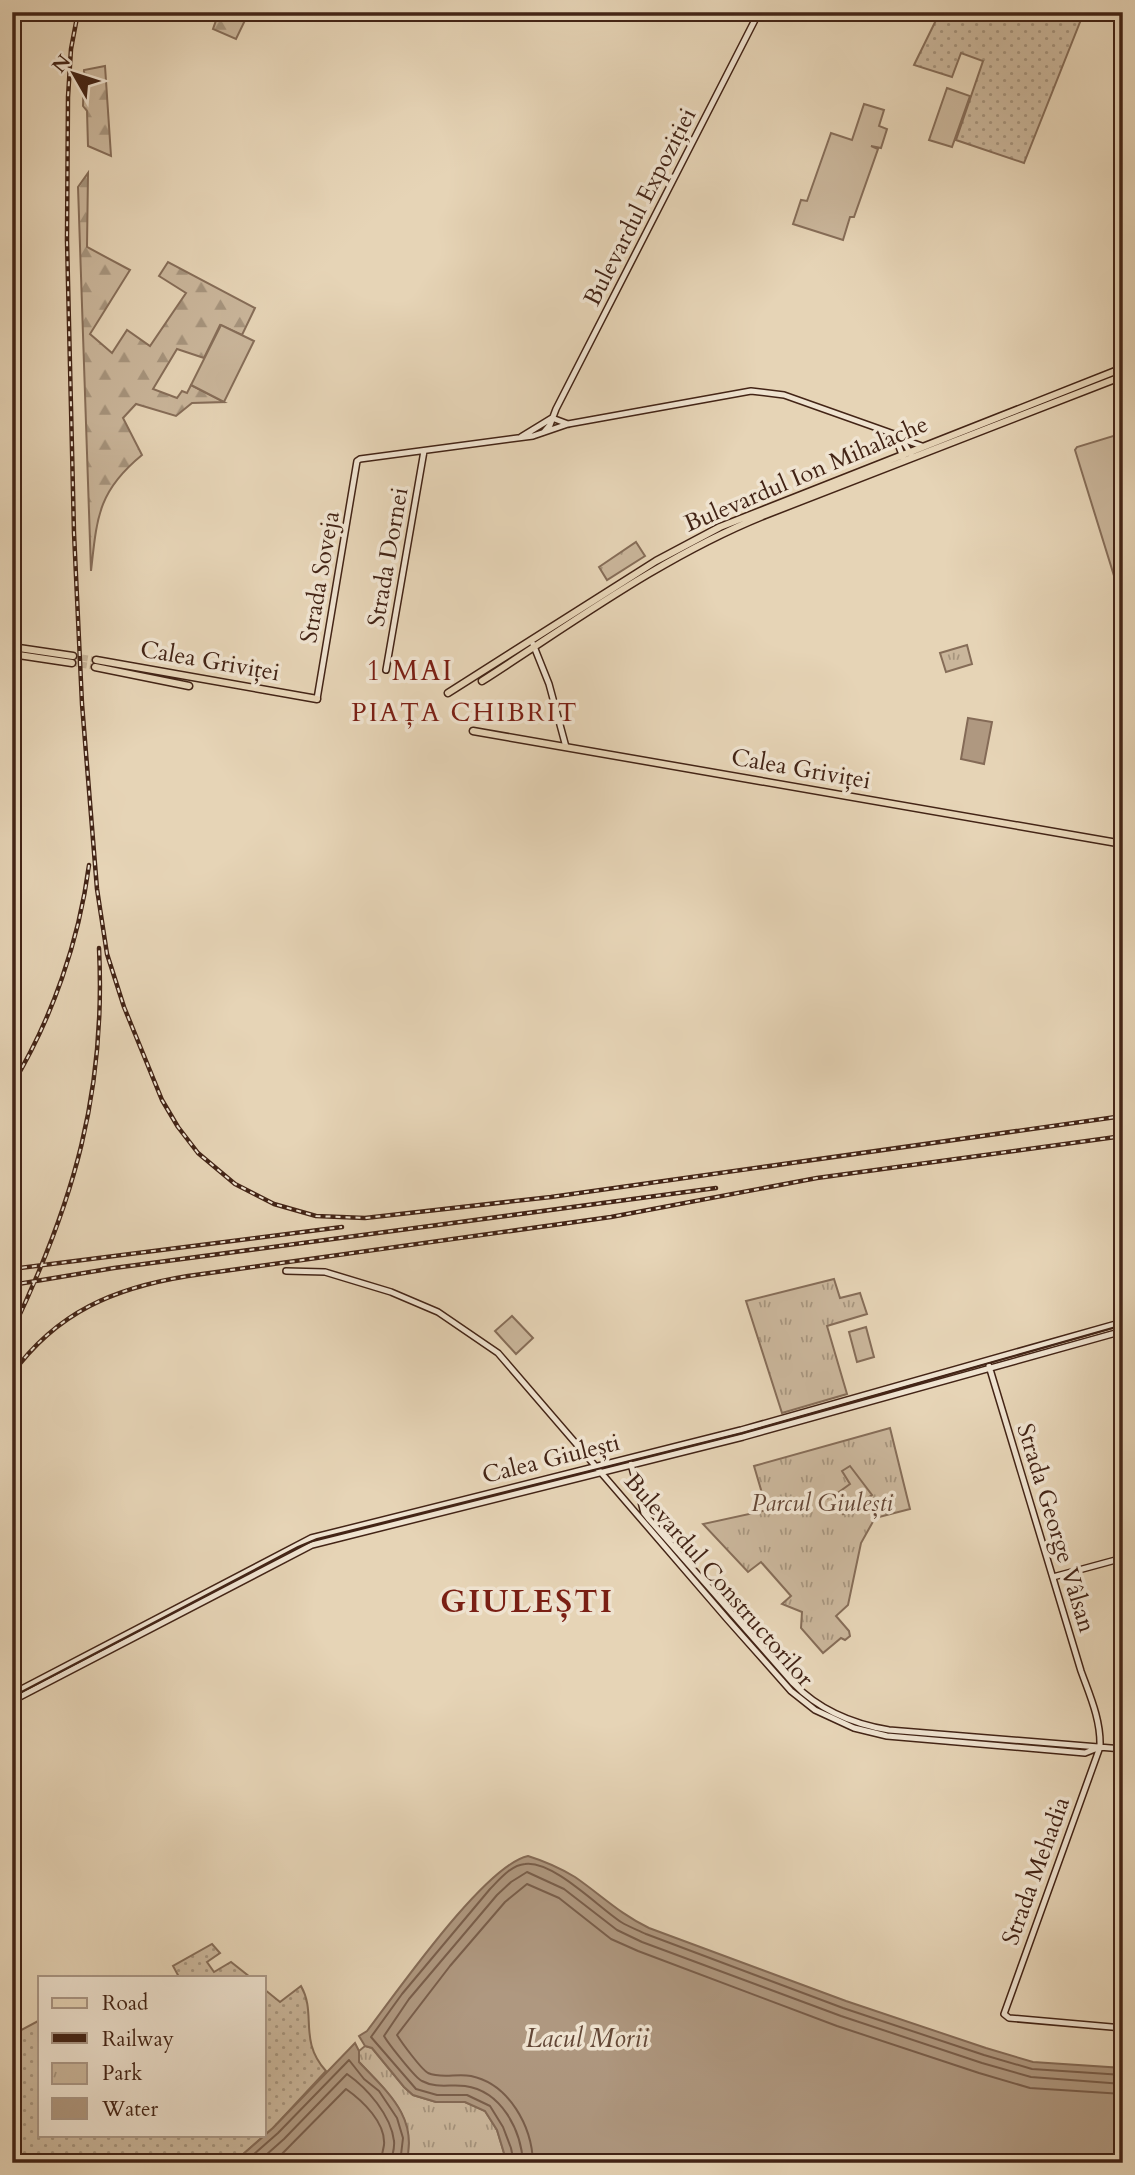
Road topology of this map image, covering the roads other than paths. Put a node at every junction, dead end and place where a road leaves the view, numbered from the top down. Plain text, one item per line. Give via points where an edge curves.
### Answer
1 (759, 12) edge
2 (1123, 368) edge
3 (1123, 376) edge
4 (552, 418) junction
5 (568, 424) junction
6 (559, 428) junction
7 (544, 432) junction
8 (894, 434) junction
9 (901, 438) junction
10 (520, 439) junction
11 (922, 446) junction
12 (424, 450) junction
13 (907, 456) junction
14 (532, 639) junction
15 (12, 647) edge
16 (534, 647) junction
17 (12, 654) edge
18 (192, 668) dead end
19 (386, 670) dead end
20 (482, 681) dead end
21 (190, 682) junction
22 (448, 693) dead end
23 (317, 699) joint
24 (473, 731) dead end
25 (566, 747) junction
26 (1123, 844) edge
27 (286, 1271) dead end
28 (1123, 1322) edge
29 (1123, 1331) edge
30 (987, 1360) junction
31 (989, 1368) junction
32 (630, 1458) junction
33 (632, 1465) junction
34 (595, 1466) junction
35 (601, 1473) junction
36 (641, 1515) junction
37 (1123, 1558) edge
38 (1053, 1577) junction
39 (12, 1694) edge
40 (12, 1701) edge
41 (1100, 1747) junction
42 (1123, 1749) edge
43 (1123, 2028) edge

1 - 4 street, Bulevardul Expoziției
2 - 11 main road, Bulevardul Ion Mihalache
3 - 13 main road, Bulevardul Ion Mihalache
4 - 5 street
4 - 6 street
4 - 7 street, Bulevardul Expoziției
4 - 10 street
5 - 6 street
5 - 8 street via 766,391
6 - 7 street
7 - 10 street
8 - 9 street
8 - 13 street
9 - 11 street
9 - 13 street
10 - 12 street
11 - 13 main road, Bulevardul Ion Mihalache
12 - 19 street, Strada Dornei
12 - 23 street, Strada Soveja via 357,461
13 - 14 main road, Bulevardul Ion Mihalache via 706,534
13 - 16 main road, Bulevardul Ion Mihalache via 706,541
14 - 16 street
14 - 22 main road, Bulevardul Ion Mihalache
15 - 17 main road via 73,660
16 - 20 main road, Bulevardul Ion Mihalache
16 - 25 street
18 - 21 main road
21 - 21 main road, Calea Griviței via 95,664 180,684
21 - 23 main road, Calea Griviței
24 - 25 main road, Calea Griviței
25 - 26 main road, Calea Griviței
27 - 34 street, Bulevardul Constructorilor via 332,1274 438,1312 498,1353
28 - 30 street, Calea Giulești
29 - 31 street, Calea Giulești
30 - 31 street, Strada George Vâlsan
30 - 32 street, Calea Giulești
31 - 33 street, Calea Giulești
31 - 38 street, Strada George Vâlsan
32 - 33 street, Bulevardul Constructorilor
32 - 34 street, Calea Giulești
33 - 35 street, Calea Giulești
33 - 36 street, Bulevardul Constructorilor
34 - 35 street, Bulevardul Constructorilor
34 - 39 street, Calea Giulești via 311,1538
35 - 36 street, Bulevardul Constructorilor
35 - 40 street, Calea Giulești via 312,1545
36 - 41 street, Bulevardul Constructorilor via 803,1702 842,1724 887,1736 1085,1753
37 - 38 street
38 - 41 street, Strada George Vâlsan via 1099,1721
41 - 42 street, Bulevardul Constructorilor
41 - 43 street, Strada Mehadia via 1004,2014

